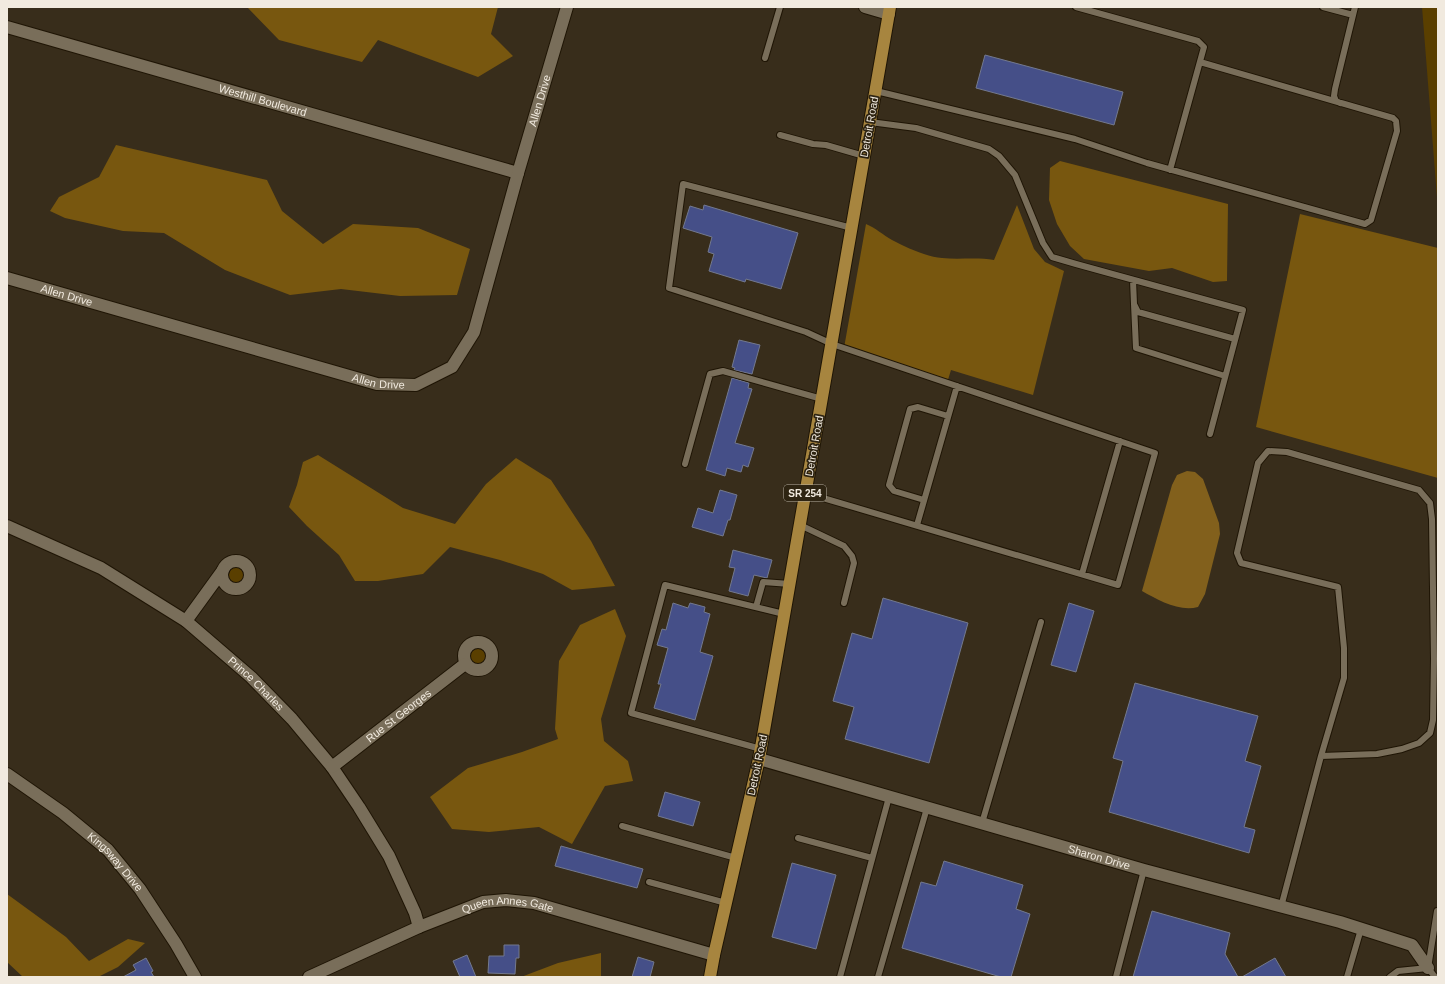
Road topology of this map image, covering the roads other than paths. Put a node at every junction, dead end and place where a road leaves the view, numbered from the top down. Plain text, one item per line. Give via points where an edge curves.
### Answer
1 (568, 7) edge
2 (780, 7) edge
3 (864, 7) edge
4 (1076, 7) edge
5 (1323, 7) edge
6 (1355, 7) edge
7 (890, 11) edge
8 (1353, 15) junction
9 (7, 27) edge
10 (765, 58) dead end
11 (1200, 62) junction
12 (876, 92) junction
13 (1343, 104) junction
14 (870, 122) junction
15 (780, 135) dead end
16 (864, 156) junction
17 (1170, 170) junction
18 (518, 173) junction
19 (852, 228) junction
20 (7, 278) edge
21 (1133, 280) junction
22 (1134, 304) junction
23 (1235, 339) junction
24 (832, 344) junction
25 (1225, 376) junction
26 (957, 386) junction
27 (822, 399) junction
28 (948, 416) junction
29 (1210, 434) dead end
30 (1120, 441) junction
31 (685, 464) dead end
32 (806, 493) junction
33 (924, 500) junction
34 (917, 525) junction
35 (7, 526) edge
36 (800, 526) junction
37 (223, 570) dead end
38 (1082, 574) junction
39 (790, 584) junction
40 (844, 603) dead end
41 (756, 607) junction
42 (784, 614) junction
43 (186, 621) junction
44 (1041, 622) dead end
45 (465, 664) dead end
46 (760, 754) junction
47 (1321, 756) junction
48 (332, 767) junction
49 (7, 774) edge
50 (889, 797) junction
51 (927, 808) junction
52 (982, 823) junction
53 (622, 826) dead end
54 (798, 838) dead end
55 (736, 858) junction
56 (872, 858) junction
57 (1144, 870) junction
58 (649, 882) dead end
59 (726, 903) junction
60 (1281, 907) junction
61 (1437, 911) dead end
62 (419, 927) junction
63 (1361, 929) junction
64 (714, 955) junction
65 (1431, 973) edge
66 (195, 977) edge
67 (311, 977) edge
68 (710, 977) edge
69 (840, 977) edge
70 (878, 977) edge
71 (1116, 977) edge
72 (1347, 977) edge
73 (1390, 977) edge

1 - 18 street, Allen Drive
2 - 10 lane
3 - 7 street
4 - 11 lane via 1198,41 1204,47
5 - 8 lane
6 - 8 lane
7 - 12 main road, Detroit Road / SR 254
8 - 13 lane via 1334,96 1336,101
9 - 18 street, Westhill Boulevard
11 - 13 lane
11 - 17 lane
12 - 14 main road, Detroit Road / SR 254
12 - 17 lane via 1075,139
13 - 17 lane via 1394,118 1397,124 1373,216 1365,224
14 - 16 main road, Detroit Road / SR 254
14 - 21 lane via 916,128 989,149 999,156 1015,175 1043,243 1052,257
15 - 16 lane
16 - 19 main road, Detroit Road / SR 254
18 - 20 street, Allen Drive via 474,332 452,367 416,385 378,384
19 - 24 main road, Detroit Road / SR 254
19 - 24 lane via 683,184 669,288 806,332
21 - 22 lane
21 - 23 lane via 1243,310
22 - 23 lane via 1138,312
22 - 25 lane via 1136,348
23 - 25 lane
24 - 26 lane
24 - 27 main road, Detroit Road / SR 254
25 - 29 lane
26 - 28 lane
26 - 30 lane
27 - 31 lane via 723,371 710,374
27 - 32 main road, Detroit Road / SR 254
28 - 33 lane
28 - 33 lane via 918,408 910,409 889,485 894,492
30 - 38 lane
30 - 38 lane via 1155,453 1118,585
32 - 34 lane
32 - 36 main road, Detroit Road / SR 254
33 - 34 lane
34 - 38 lane
35 - 43 street, Prince Charles via 101,568
36 - 39 main road, Detroit Road / SR 254
36 - 40 lane via 844,546 852,556 854,563
37 - 43 street
39 - 41 lane via 763,582
39 - 42 main road, Detroit Road / SR 254
41 - 42 lane
41 - 46 lane via 665,585 632,713
42 - 46 main road, Detroit Road / SR 254
43 - 48 street, Prince Charles via 251,677 292,719
44 - 52 lane
45 - 48 street, Rue St Georges
46 - 50 street, Sharon Drive
46 - 55 main road, Detroit Road / SR 254
47 - 47 lane via 1344,678 1338,588 1241,563 1237,553 1258,463 1268,451 1287,452 1419,490 1430,503 1434,659 1433,720 1430,732 1419,743 1396,750 1377,754
47 - 60 lane
48 - 62 street, Prince Charles via 388,856
49 - 66 street, Kingsway Drive via 63,813 108,850 140,889
50 - 51 street, Sharon Drive
50 - 56 lane
51 - 52 street, Sharon Drive
51 - 70 lane
52 - 57 street, Sharon Drive
53 - 55 lane
54 - 56 lane
55 - 59 main road, Detroit Road / SR 254
56 - 69 lane
57 - 60 street, Sharon Drive
57 - 71 lane
58 - 59 lane
59 - 64 main road, Detroit Road / SR 254
60 - 63 street, Sharon Drive
61 - 65 lane
62 - 64 street, Queen Annes Gate via 483,902 506,900 534,903
62 - 67 street, Queen Annes Gate
63 - 65 street, Sharon Drive via 1412,945
63 - 72 lane
64 - 68 main road, Detroit Road / SR 254
65 - 73 lane via 1398,971

